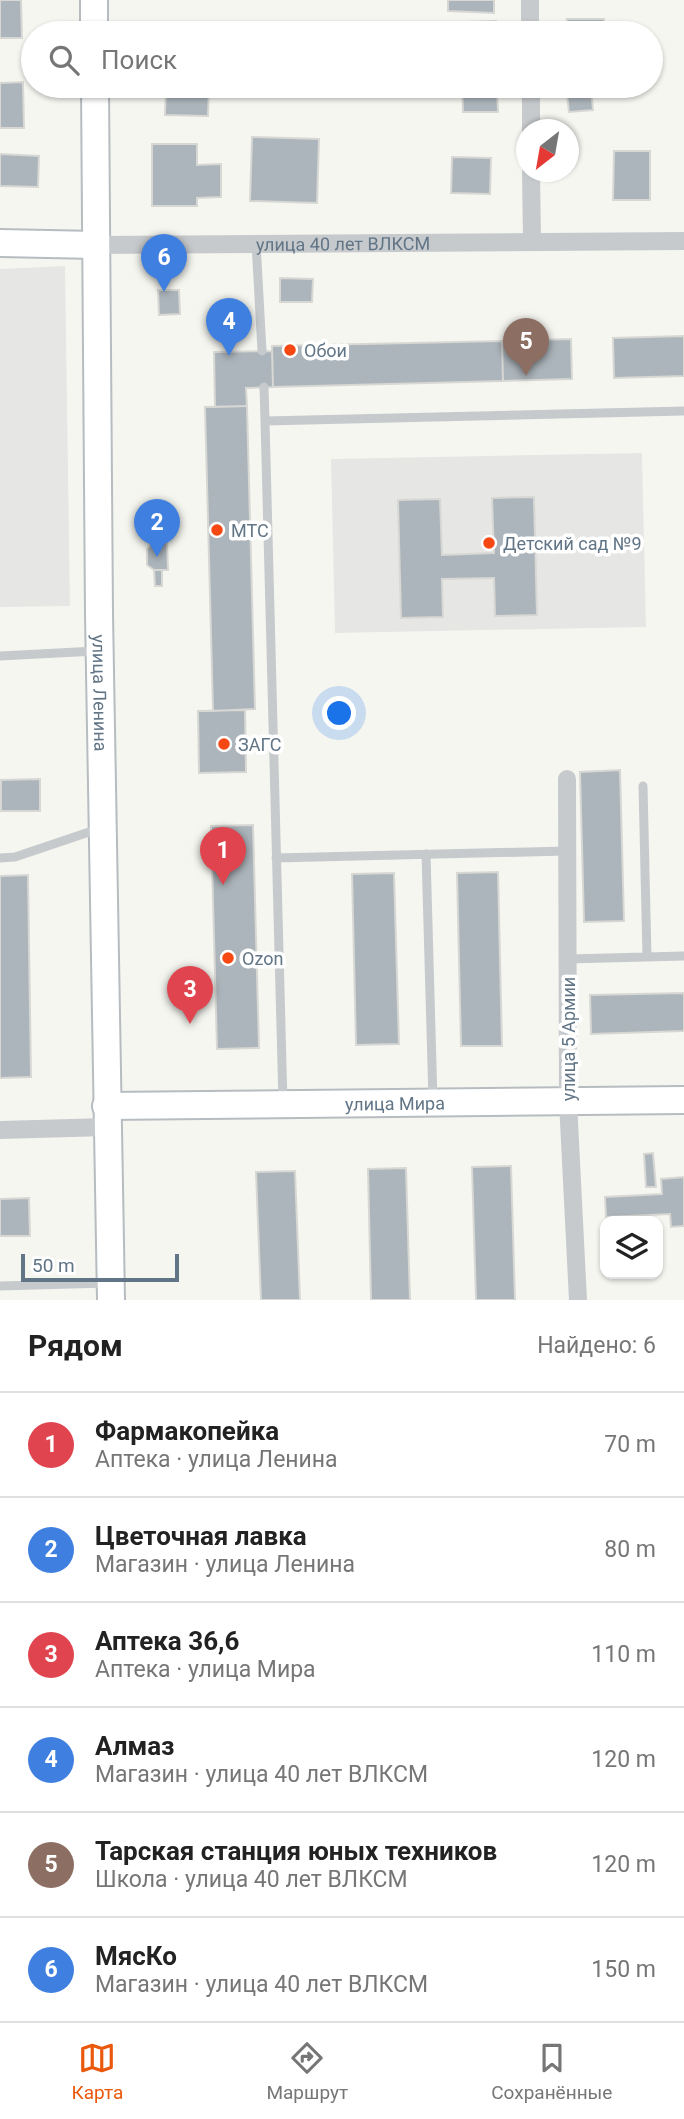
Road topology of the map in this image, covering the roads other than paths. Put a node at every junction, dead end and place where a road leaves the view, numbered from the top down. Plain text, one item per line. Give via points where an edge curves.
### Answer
1 (94, 0) edge
2 (530, 0) edge
3 (94, 21) edge
4 (530, 21) edge
5 (95, 98) edge
6 (531, 98) edge
7 (531, 119) edge
8 (531, 182) edge
9 (532, 240) junction
10 (684, 241) edge
11 (0, 243) edge
12 (256, 243) junction
13 (96, 245) junction
14 (262, 351) dead end
15 (264, 387) dead end
16 (684, 411) edge
17 (265, 421) junction
18 (100, 651) junction
19 (0, 656) edge
20 (567, 779) dead end
21 (643, 786) dead end
22 (103, 828) junction
23 (567, 851) junction
24 (426, 854) junction
25 (0, 858) edge
26 (276, 858) junction
27 (684, 956) edge
28 (647, 957) junction
29 (568, 959) junction
30 (684, 1100) edge
31 (568, 1102) junction
32 (433, 1103) junction
33 (283, 1105) junction
34 (106, 1117) junction
35 (0, 1130) edge
36 (0, 1286) edge
37 (110, 1292) edge
38 (578, 1300) edge

1 - 3 main road
2 - 4 street
5 - 13 main road, улица Ленина
6 - 7 street
8 - 9 street
9 - 10 street, улица 40 лет ВЛКСМ
9 - 12 street, улица 40 лет ВЛКСМ
11 - 13 main road, улица 40 лет ВЛКСМ
12 - 13 street, улица 40 лет ВЛКСМ
12 - 14 lane
13 - 18 main road, улица Ленина
15 - 17 lane
16 - 17 lane
17 - 26 lane
18 - 19 lane
18 - 22 main road, улица Ленина
20 - 23 street, улица 5 Армии
21 - 28 lane
22 - 25 lane
22 - 34 main road, улица Ленина
23 - 24 lane
23 - 29 street, улица 5 Армии
24 - 26 lane
24 - 32 lane
26 - 33 lane
27 - 28 lane
28 - 29 lane
29 - 31 street, улица 5 Армии
30 - 31 main road, улица Мира
31 - 32 main road, улица Мира
31 - 38 street, улица 5 Армии
32 - 33 main road, улица Мира
33 - 34 main road, улица Мира
34 - 35 street, улица Мира
34 - 37 main road, улица Ленина
36 - 37 lane

